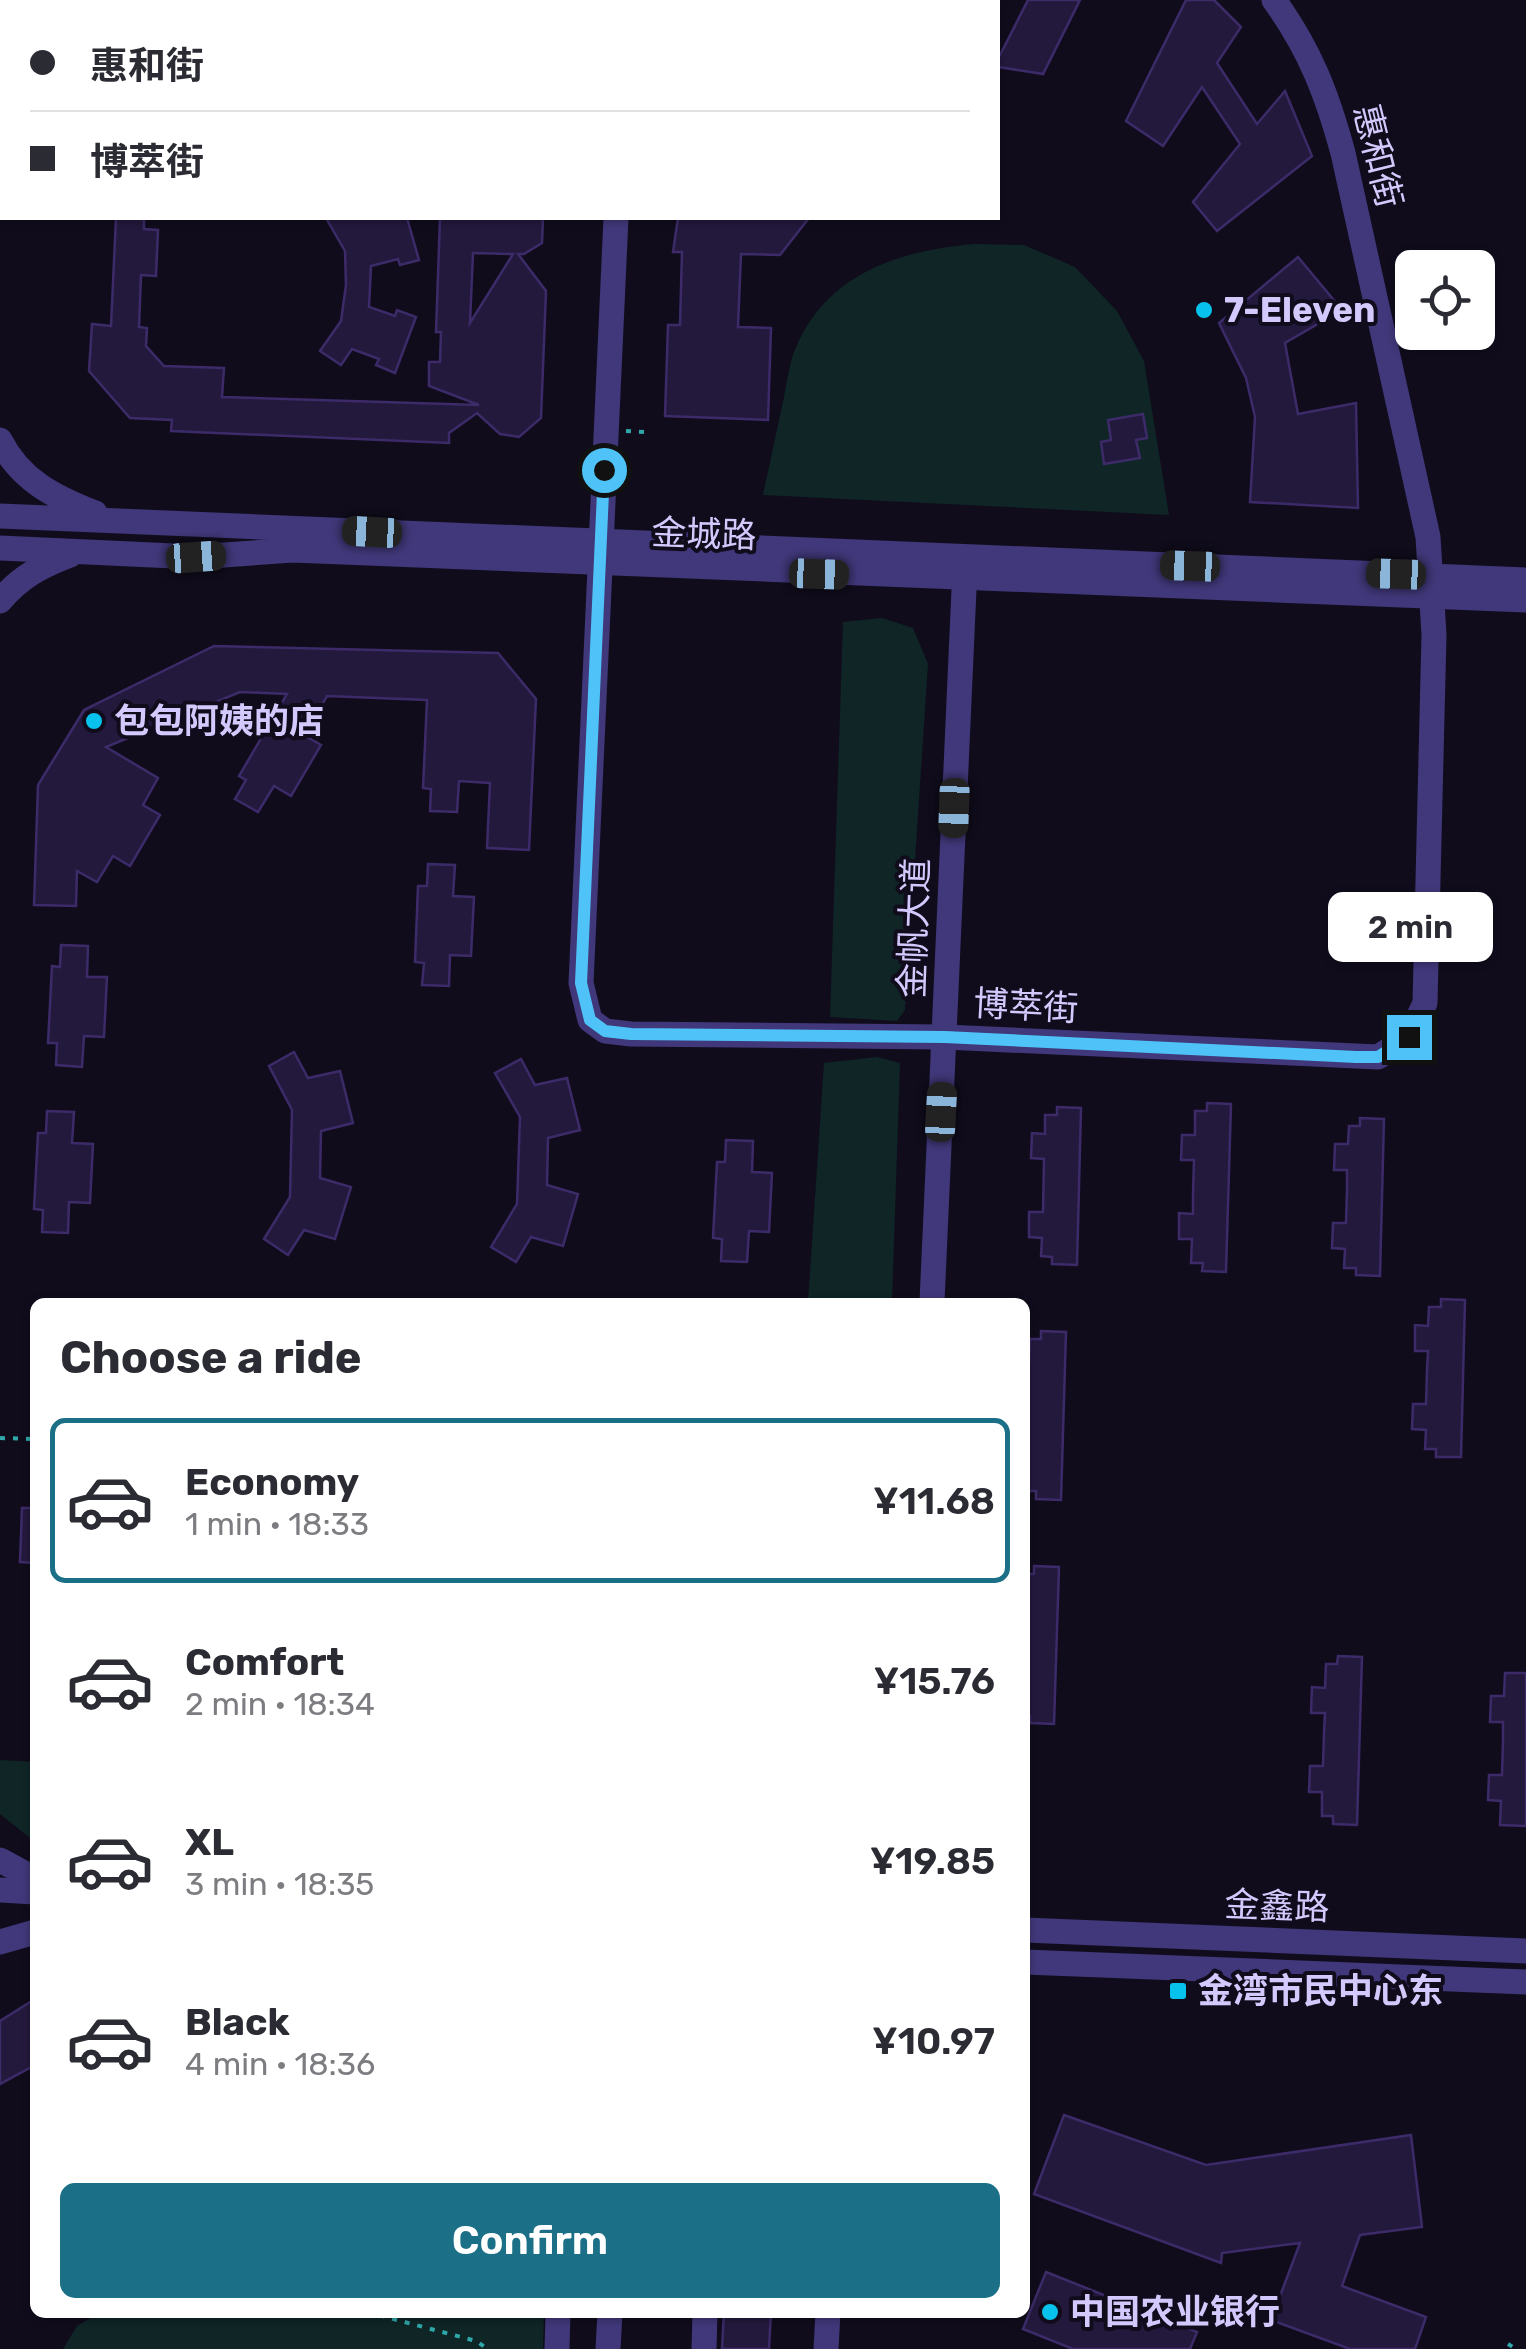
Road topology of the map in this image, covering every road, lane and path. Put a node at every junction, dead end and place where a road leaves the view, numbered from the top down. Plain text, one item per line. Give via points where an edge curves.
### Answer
1 (1274, 0) edge
2 (616, 220) edge
3 (0, 440) edge
4 (0, 516) edge
5 (118, 522) junction
6 (0, 548) edge
7 (80, 551) junction
8 (600, 553) junction
9 (965, 569) junction
10 (1526, 580) edge
11 (1431, 586) junction
12 (1526, 600) edge
13 (0, 601) edge
14 (945, 1037) junction
15 (932, 1298) edge
16 (0, 1438) edge
17 (30, 1439) edge
18 (0, 1860) edge
19 (30, 1877) edge
20 (0, 1890) edge
21 (30, 1892) edge
22 (0, 1928) edge
23 (1030, 1930) edge
24 (30, 1931) edge
25 (30, 1933) edge
26 (0, 1942) edge
27 (1526, 1951) edge
28 (1030, 1962) edge
29 (1526, 1982) edge
30 (389, 2318) edge
31 (558, 2318) edge
32 (610, 2318) edge
33 (706, 2318) edge
34 (828, 2318) edge
35 (1508, 2344) dead end
36 (488, 2349) edge
37 (557, 2349) edge
38 (608, 2349) edge
39 (704, 2349) edge
40 (826, 2349) edge
41 (1516, 2349) edge

1 - 11 street, 惠和街 via 1299,35 1335,122 1428,536
2 - 8 street
3 - 5 street via 22,474 41,488
4 - 5 street, 金城路
5 - 8 street, 金城路
6 - 7 street, 金城路
7 - 8 street, 金城路 via 196,557 293,550
7 - 13 street via 40,566
8 - 9 street, 金城路
8 - 14 street, 博萃街 via 581,983 590,1020 605,1031 631,1034
9 - 11 street, 金城路
9 - 14 street, 金帆大道
10 - 11 street, 金城路
11 - 12 street, 金城路
11 - 14 street, 博萃街 via 1425,1004 1409,1037 1378,1057
14 - 15 street, 金帆大道
16 - 17 path
18 - 19 street
20 - 21 street
22 - 24 street
23 - 27 street, 金鑫路
25 - 26 street
28 - 29 street, 金鑫路
30 - 36 path
31 - 37 street
32 - 38 street
33 - 39 street
34 - 40 street
35 - 41 path

